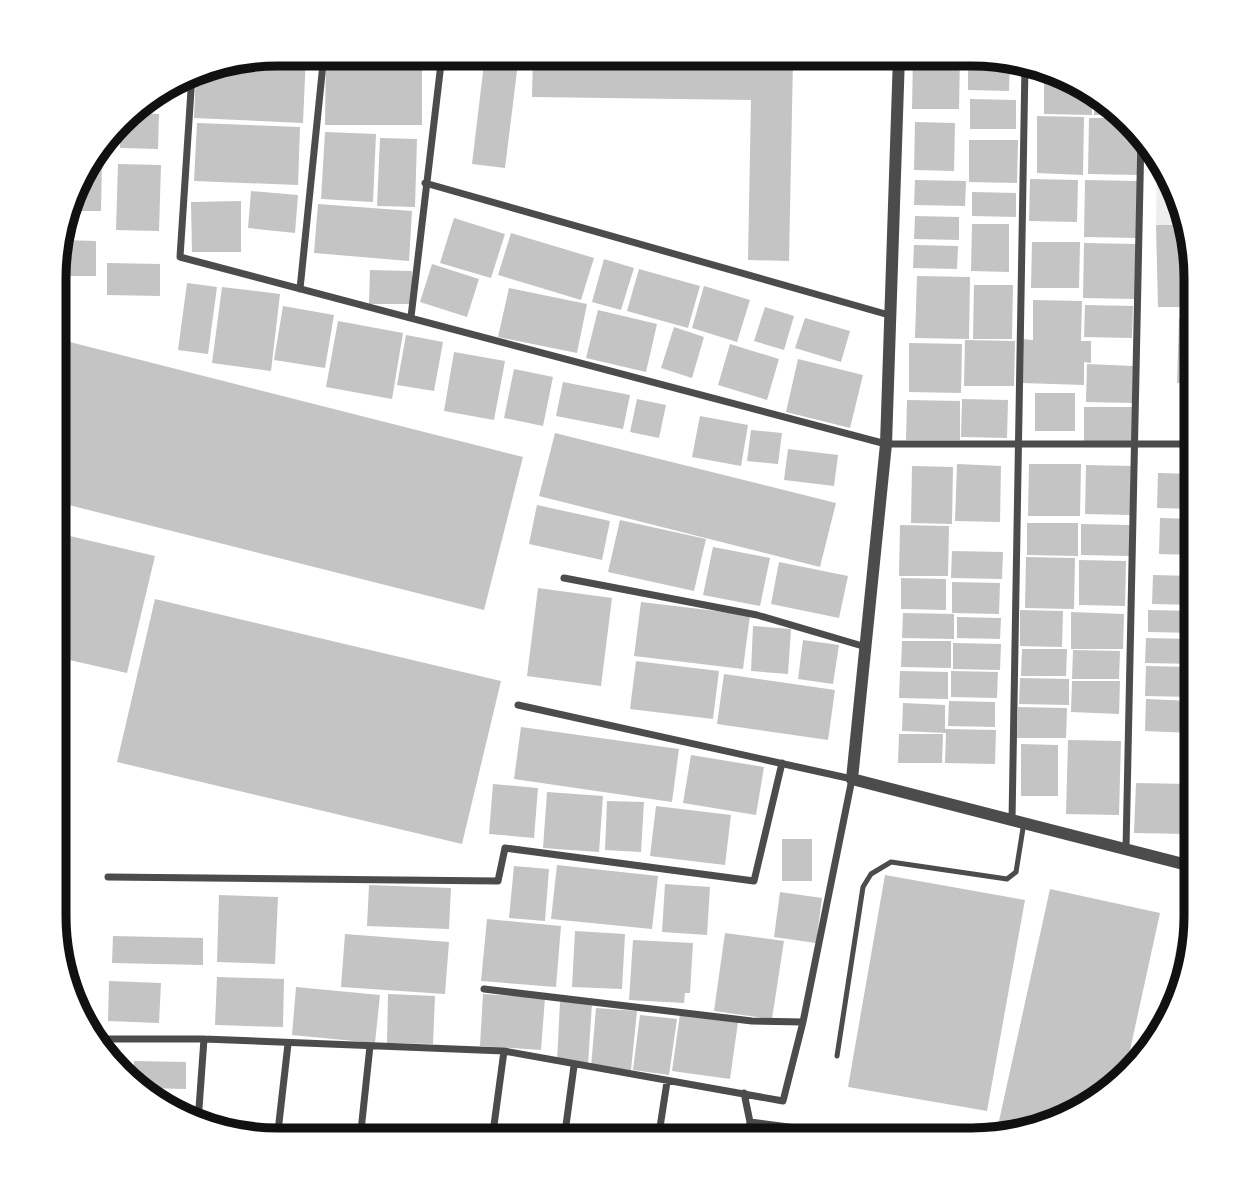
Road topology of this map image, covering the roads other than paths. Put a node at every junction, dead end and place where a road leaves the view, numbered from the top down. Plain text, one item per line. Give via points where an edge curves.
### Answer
1 (323, 67) edge
2 (440, 67) edge
3 (899, 67) edge
4 (1025, 74) edge
5 (191, 86) edge
6 (1141, 151) edge
7 (425, 183) junction
8 (300, 289) junction
9 (889, 315) junction
10 (411, 317) junction
11 (1018, 442) junction
12 (886, 444) junction
13 (1136, 444) junction
14 (1183, 444) edge
15 (564, 578) dead end
16 (866, 647) junction
17 (518, 705) dead end
18 (782, 763) junction
19 (852, 779) junction
20 (1018, 821) junction
21 (1126, 849) junction
22 (1183, 864) edge
23 (108, 877) dead end
24 (484, 989) dead end
25 (803, 1022) junction
26 (106, 1039) edge
27 (204, 1039) junction
28 (288, 1044) junction
29 (370, 1046) junction
30 (504, 1051) junction
31 (836, 1056) dead end
32 (574, 1066) junction
33 (667, 1082) junction
34 (744, 1093) junction
35 (199, 1112) edge
36 (750, 1122) junction
37 (278, 1128) edge
38 (361, 1128) edge
39 (494, 1128) edge
40 (566, 1128) edge
41 (660, 1128) edge
42 (749, 1128) edge
43 (796, 1128) edge

1 - 8 street
2 - 7 street
3 - 9 street
4 - 11 street
5 - 8 street via 180,257
6 - 13 street
7 - 9 street
7 - 10 street
8 - 10 street
9 - 12 street
10 - 12 street
11 - 12 street
11 - 13 street
11 - 20 street
12 - 16 street
13 - 14 street
13 - 21 street
15 - 16 street via 757,615
16 - 19 street
17 - 18 street
18 - 19 street
18 - 23 street via 754,881 505,848 498,881
19 - 20 street
19 - 25 street
20 - 21 street
20 - 31 lane via 1012,877 999,879 891,862 867,879
21 - 22 street
24 - 25 street via 752,1021
25 - 34 street via 783,1101
26 - 27 street
27 - 28 street
27 - 35 street
28 - 29 street
28 - 37 street
29 - 30 street
29 - 38 street
30 - 32 street
30 - 39 street
32 - 33 street
32 - 40 street
33 - 34 street
33 - 41 street
34 - 36 street
36 - 42 street
36 - 43 street

